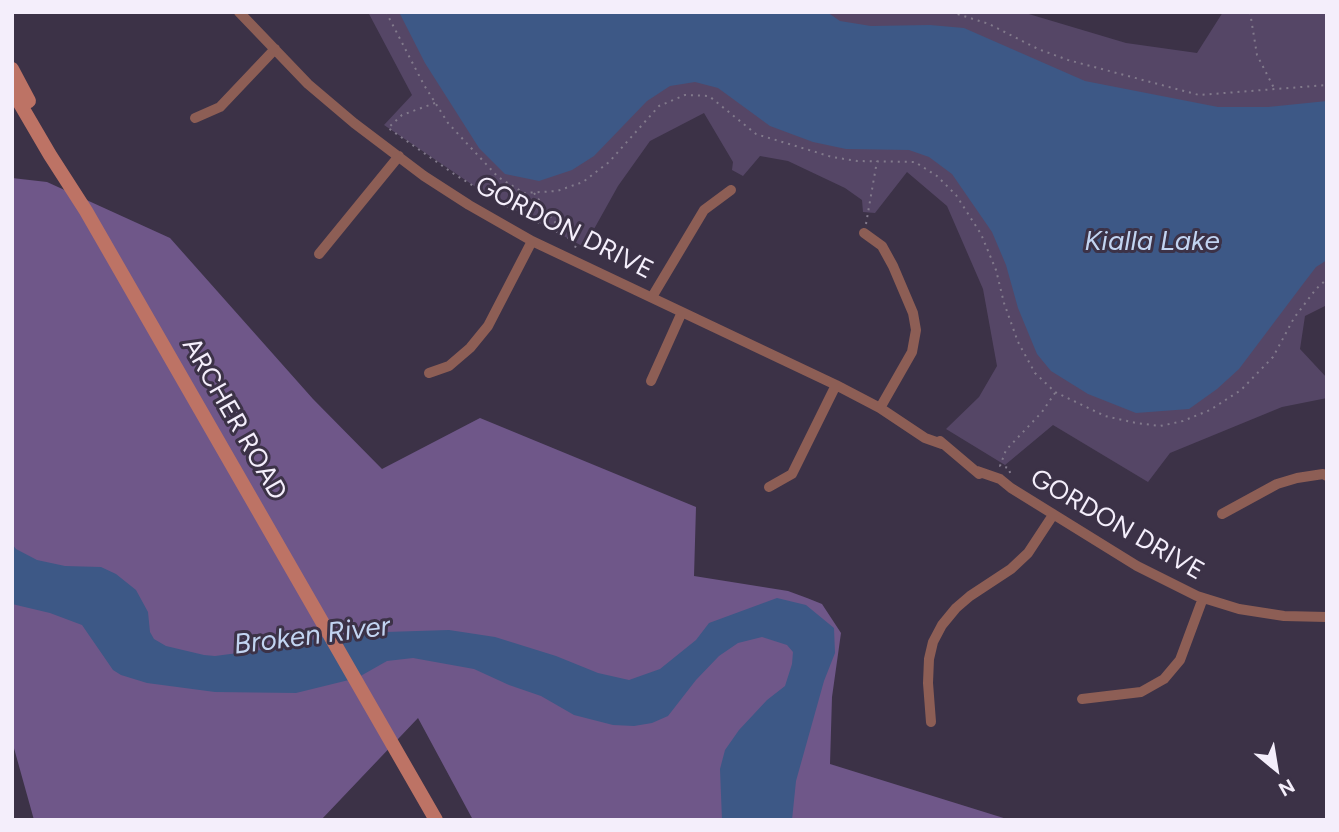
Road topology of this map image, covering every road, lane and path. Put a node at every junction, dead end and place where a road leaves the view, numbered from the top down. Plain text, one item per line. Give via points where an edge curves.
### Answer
1 (239, 12) edge
2 (951, 12) edge
3 (1251, 12) edge
4 (275, 50) junction
5 (12, 69) edge
6 (1327, 85) edge
7 (12, 90) edge
8 (1275, 90) junction
9 (436, 103) dead end
10 (195, 118) dead end
11 (398, 156) junction
12 (877, 160) dead end
13 (731, 190) dead end
14 (533, 192) dead end
15 (86, 211) junction
16 (864, 233) joint
17 (565, 236) junction
18 (532, 241) junction
19 (319, 254) dead end
20 (569, 259) junction
21 (652, 297) junction
22 (682, 312) junction
23 (429, 373) dead end
24 (651, 381) dead end
25 (836, 385) junction
26 (1055, 392) dead end
27 (880, 408) junction
28 (1327, 476) edge
29 (769, 487) dead end
30 (1011, 488) junction
31 (1222, 514) dead end
32 (1053, 515) junction
33 (1203, 598) junction
34 (1327, 617) edge
35 (1082, 699) dead end
36 (930, 722) dead end
37 (436, 820) edge

1 - 4 street, GORDON DRIVE
2 - 8 path via 1068,60 1199,95
3 - 8 path via 1257,55
4 - 10 street via 220,107
4 - 11 street, GORDON DRIVE via 308,84
5 - 15 main road, ARCHER ROAD
6 - 8 path
7 - 15 main road, ARCHER ROAD
9 - 17 path via 402,115 388,128 506,206
11 - 18 street, GORDON DRIVE
11 - 19 street
12 - 16 path
13 - 21 street via 704,210
14 - 17 path
15 - 37 main road, ARCHER ROAD
16 - 27 street via 882,246 893,266 916,330 912,352
17 - 20 path via 577,243
18 - 20 street, GORDON DRIVE
18 - 23 street via 488,326 449,366
20 - 21 street, GORDON DRIVE
21 - 22 street, GORDON DRIVE
22 - 24 street
22 - 25 street, GORDON DRIVE
25 - 27 street, GORDON DRIVE
25 - 29 street via 792,474
26 - 30 path via 1006,450 1000,466 1009,468
27 - 30 street, GORDON DRIVE via 925,438 942,443 984,479
28 - 31 street via 1277,484
30 - 32 street, GORDON DRIVE
32 - 33 street, GORDON DRIVE via 1165,582
32 - 36 street via 1028,553 970,596 942,625 929,659
33 - 34 street, GORDON DRIVE via 1284,616
33 - 35 street via 1180,660 1164,679 1141,692

